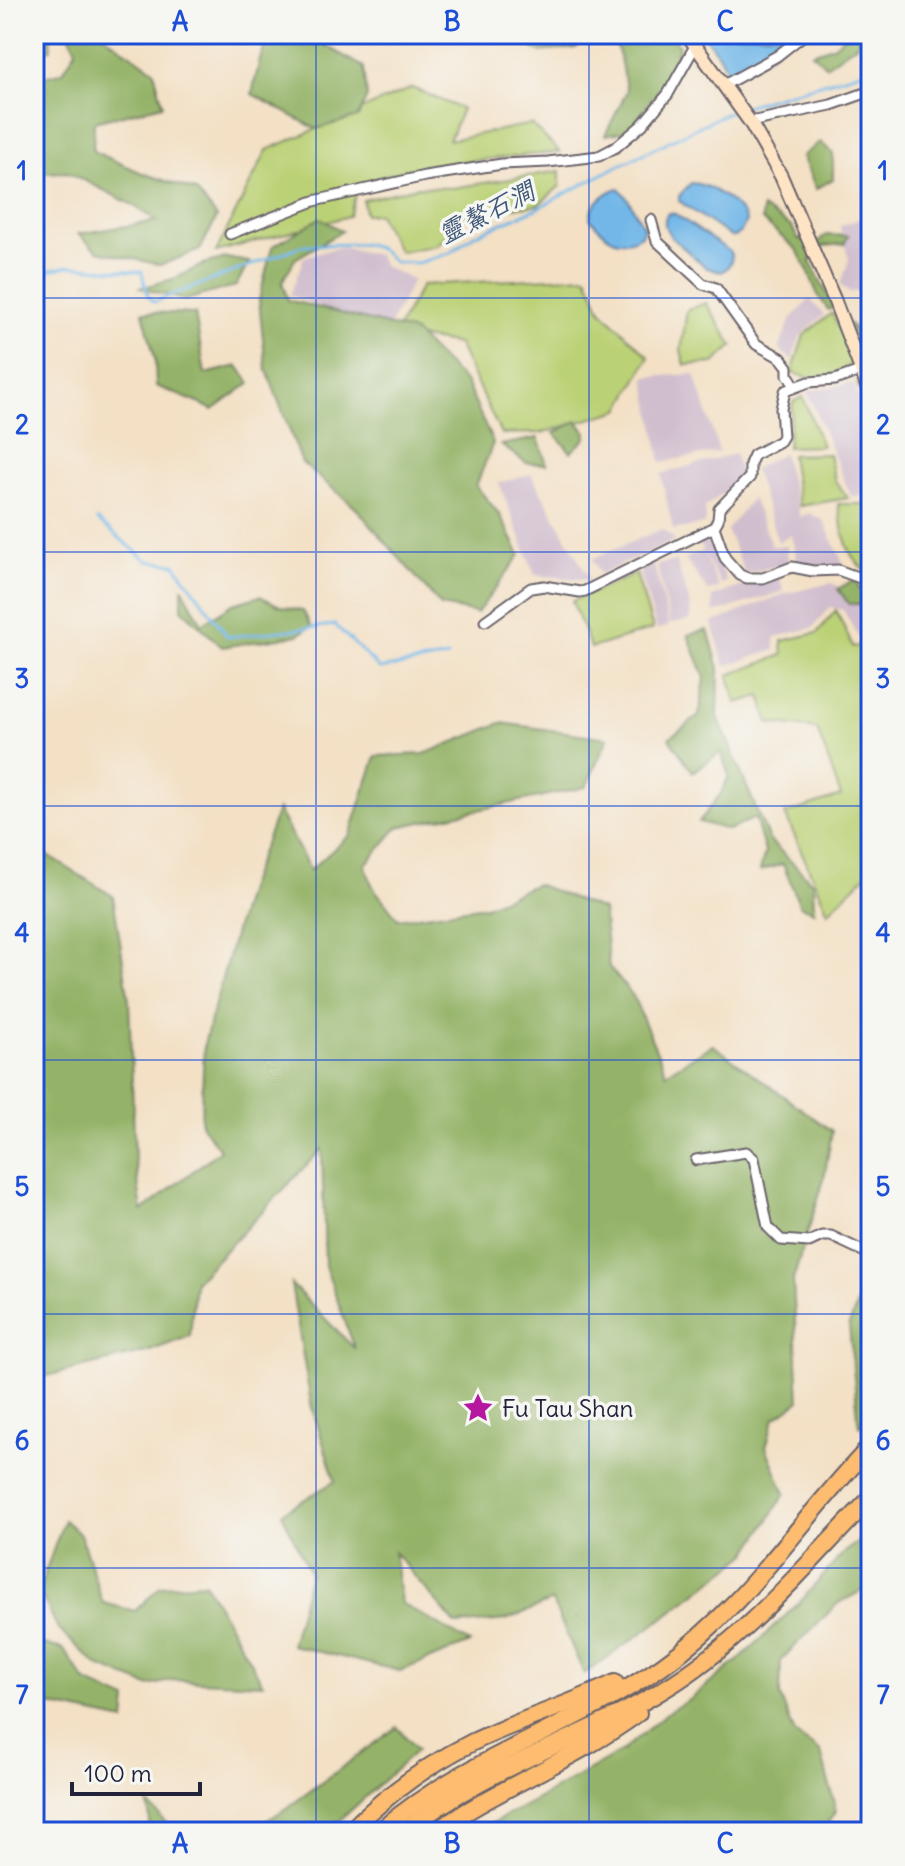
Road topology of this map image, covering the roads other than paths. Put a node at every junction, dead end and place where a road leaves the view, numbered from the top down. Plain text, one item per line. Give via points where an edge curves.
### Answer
1 (687, 34) edge
2 (805, 34) edge
3 (695, 46) junction
4 (724, 85) junction
5 (871, 91) edge
6 (750, 122) junction
7 (651, 220) dead end
8 (230, 234) dead end
9 (860, 371) junction
10 (795, 386) junction
11 (871, 396) edge
12 (714, 527) junction
13 (871, 582) edge
14 (485, 621) dead end
15 (696, 1160) dead end
16 (871, 1255) edge
17 (871, 1446) edge
18 (871, 1498) edge
19 (662, 1666) junction
20 (666, 1688) junction
21 (349, 1832) edge
22 (379, 1832) edge
23 (404, 1832) edge
24 (435, 1832) edge

1 - 3 street
2 - 4 street
3 - 4 street
3 - 8 street via 668,94 642,125 599,156 425,176 314,201
4 - 6 street
5 - 6 street
6 - 9 street via 788,190
7 - 10 street via 657,241 703,284 716,288 756,344 781,358
9 - 10 street
9 - 11 street
10 - 12 street via 785,391 783,436 754,455 750,477 719,509
12 - 13 street via 725,558 747,578 792,567 838,570
12 - 14 street via 585,591 531,588
15 - 16 street via 746,1152 754,1159 768,1227 781,1240 809,1242 831,1236
17 - 19 highway via 742,1597
18 - 20 highway via 747,1625
19 - 21 highway via 452,1753 409,1780
19 - 22 highway via 462,1774
20 - 23 highway via 468,1789
20 - 24 highway via 610,1734

